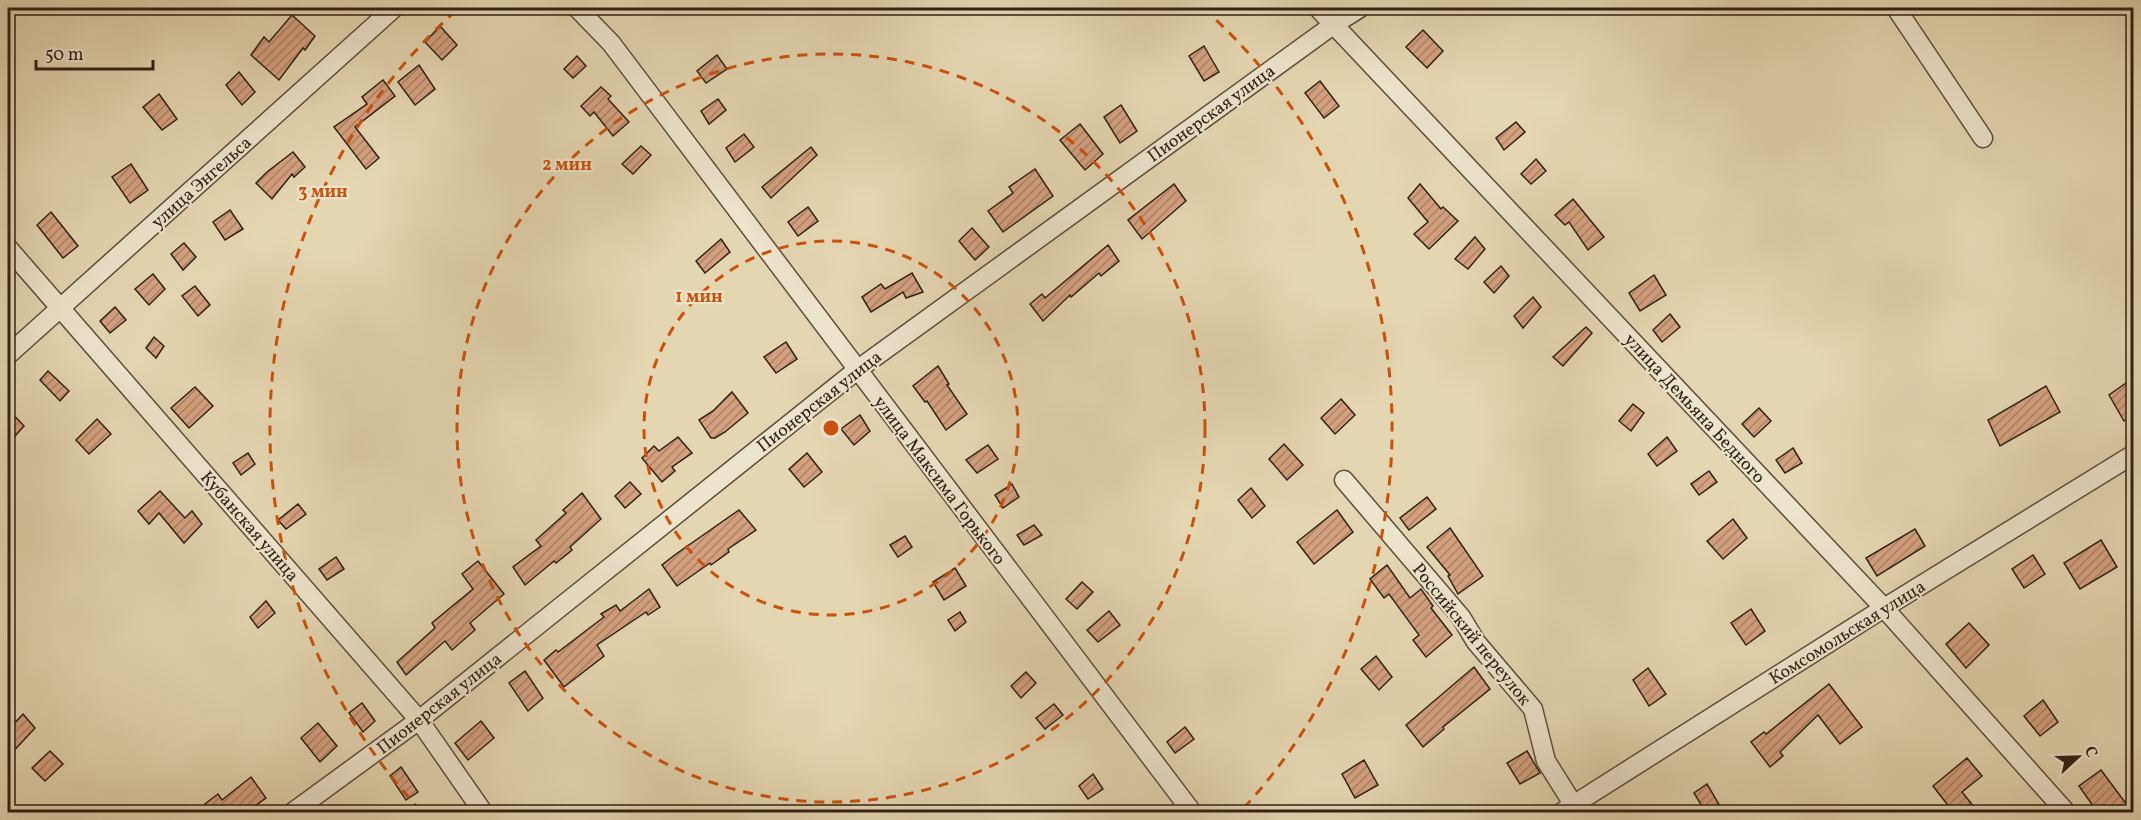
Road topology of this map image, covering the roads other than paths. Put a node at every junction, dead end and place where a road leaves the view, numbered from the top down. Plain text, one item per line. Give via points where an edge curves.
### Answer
1 (394, 8) edge
2 (577, 8) edge
3 (1318, 8) edge
4 (1360, 8) edge
5 (1896, 8) edge
6 (1334, 25) junction
7 (1983, 138) dead end
8 (8, 248) edge
9 (61, 308) junction
10 (8, 355) edge
11 (856, 370) junction
12 (2133, 454) edge
13 (1344, 480) dead end
14 (1884, 608) junction
15 (419, 720) junction
16 (1567, 808) edge
17 (292, 813) edge
18 (483, 813) edge
19 (1192, 813) edge
20 (2066, 813) edge

1 - 9 street, улица Энгельса
2 - 11 street, улица Максима Горького via 611,43
3 - 6 street, улица Демьяна Бедного
4 - 6 street, Пионерская улица
5 - 7 street
6 - 11 street, Пионерская улица
6 - 14 street, улица Демьяна Бедного
8 - 9 street, Кубанская улица
9 - 10 street, улица Энгельса
9 - 15 street, Кубанская улица
11 - 15 street, Пионерская улица
11 - 19 street, улица Максима Горького
12 - 14 street, Комсомольская улица
13 - 16 street, Российский переулок via 1461,617 1476,642 1533,709 1546,761
14 - 16 street, Комсомольская улица
14 - 20 street, улица Демьяна Бедного
15 - 17 street, Пионерская улица
15 - 18 street, Кубанская улица

